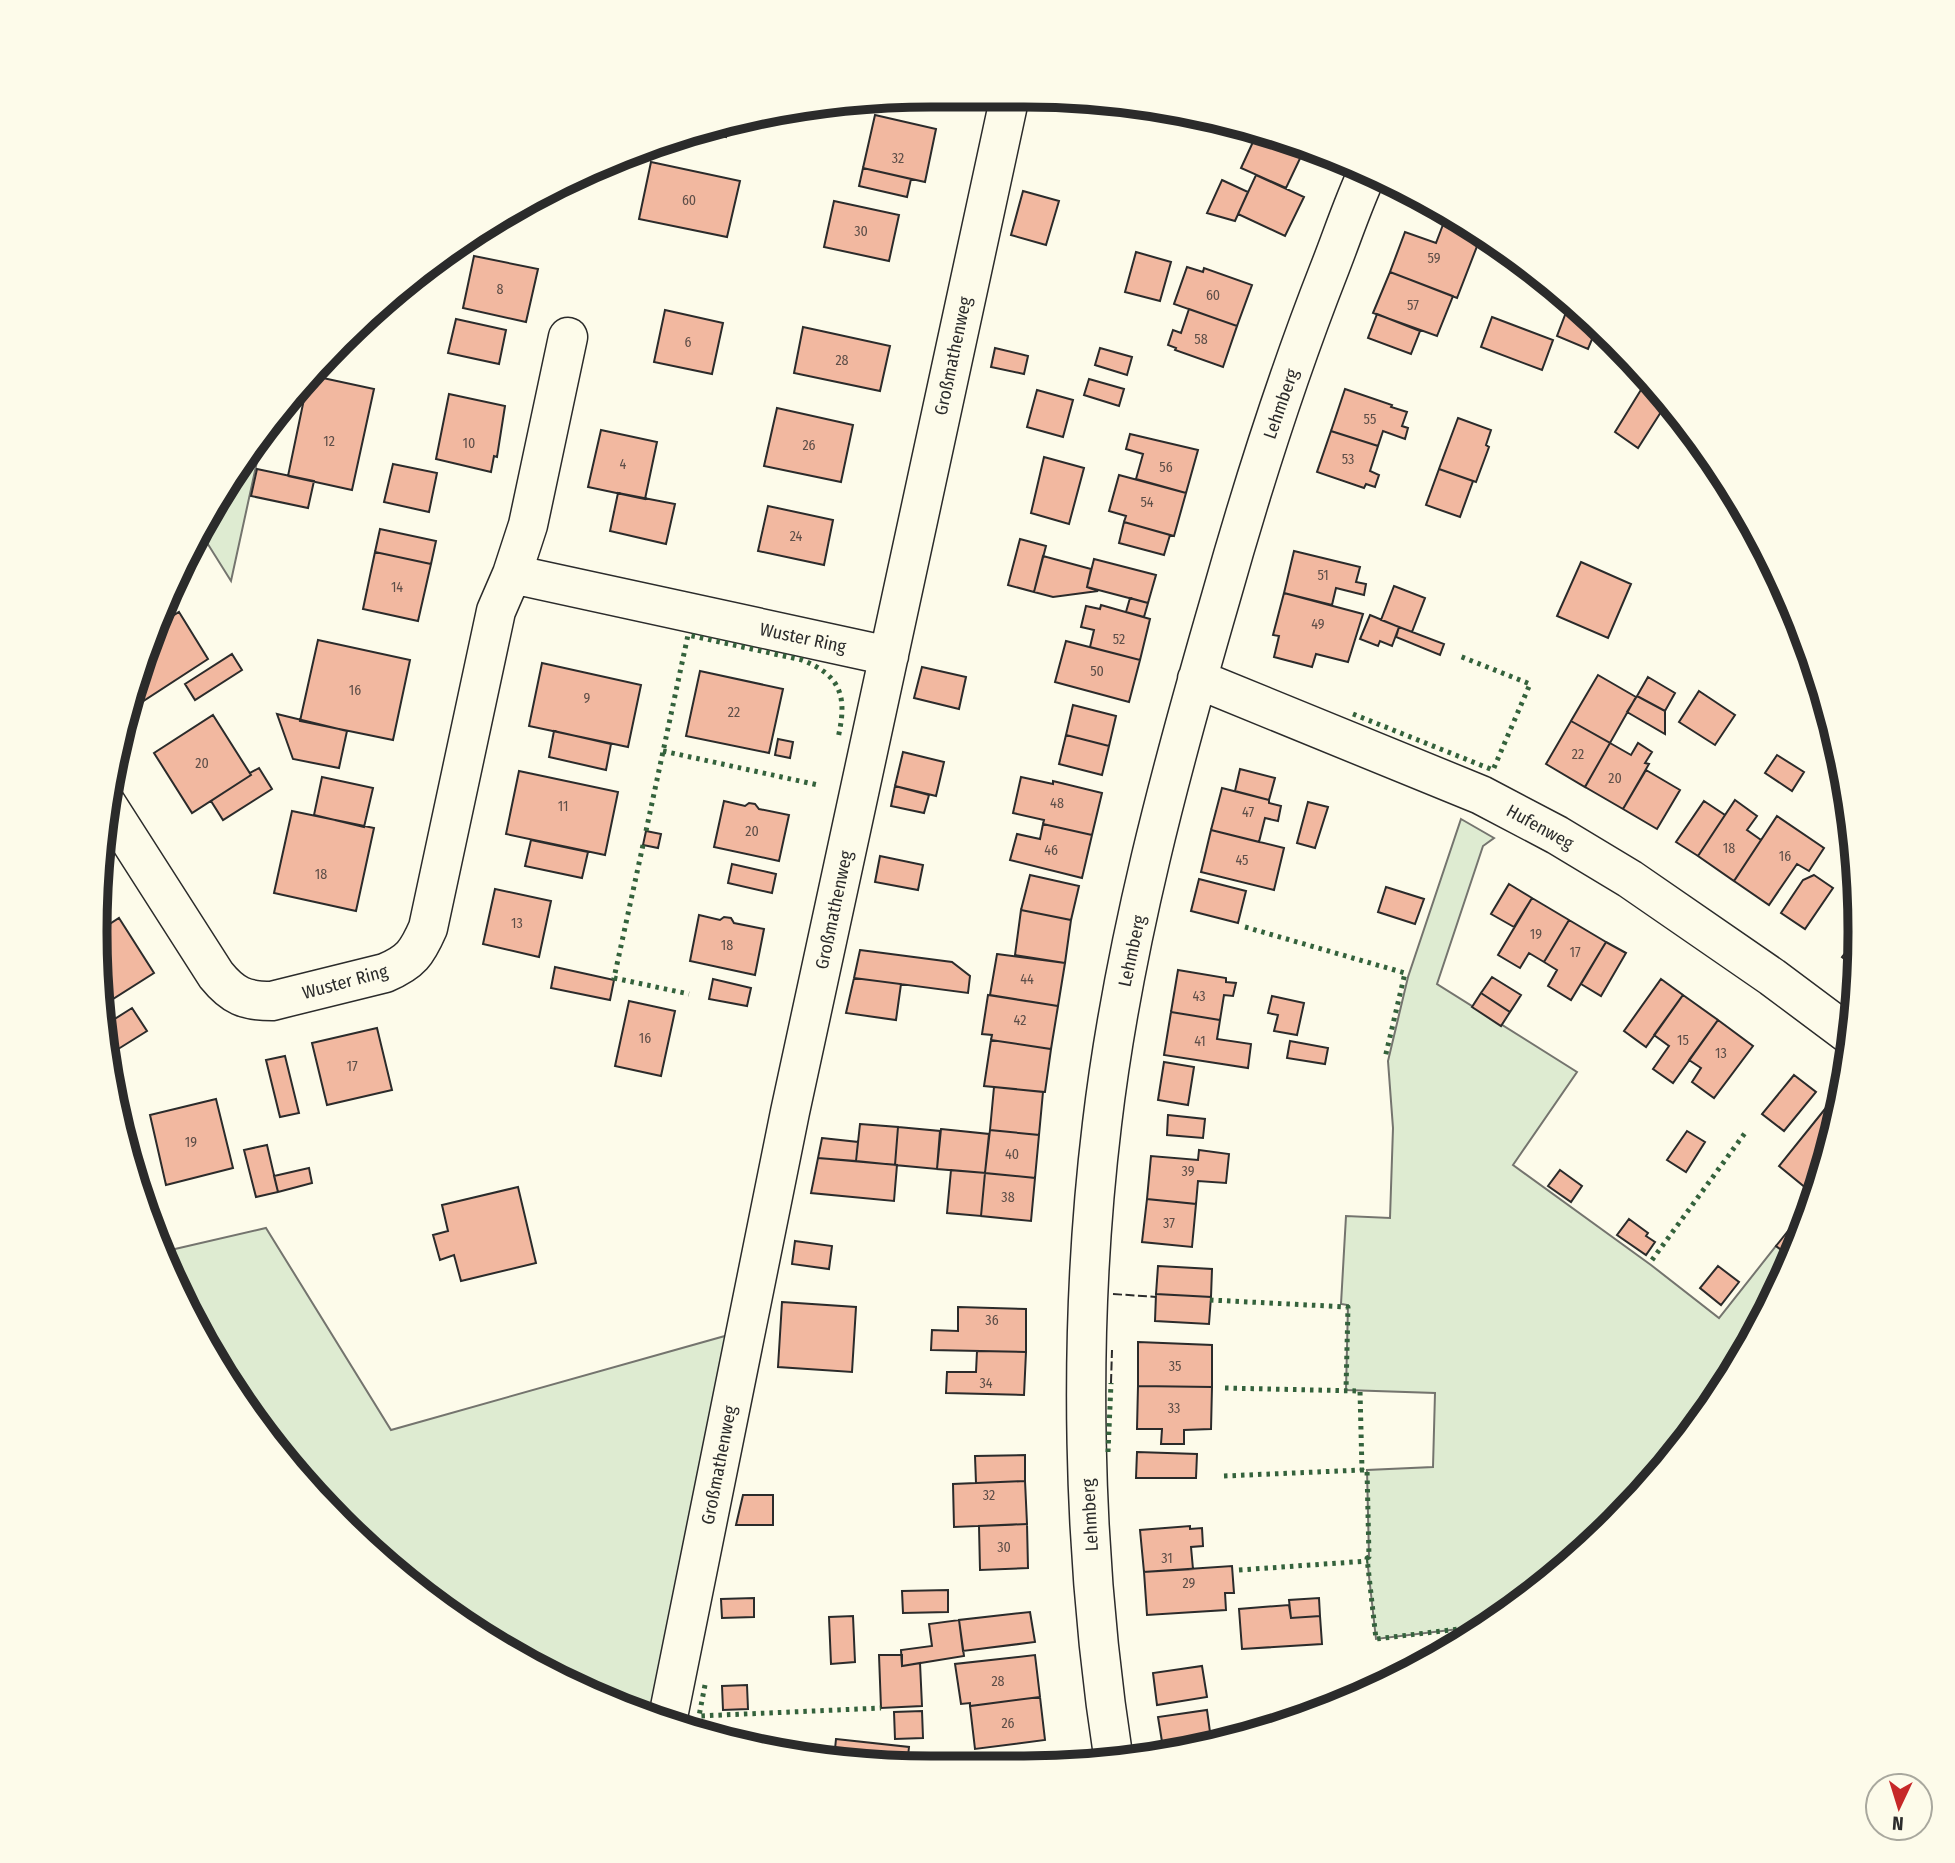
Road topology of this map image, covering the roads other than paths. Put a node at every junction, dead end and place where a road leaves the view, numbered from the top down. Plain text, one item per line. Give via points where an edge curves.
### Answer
1 (1007, 107) edge
2 (1364, 181) edge
3 (568, 337) dead end
4 (512, 574) junction
5 (888, 656) junction
6 (1197, 678) junction
7 (115, 817) edge
8 (1842, 1030) edge
9 (669, 1713) edge
10 (1112, 1751) edge

1 - 5 street, Großmathenweg
2 - 6 street, Lehmberg via 1306,329 1252,490
3 - 4 street, Wuster Ring via 528,525
4 - 5 street, Wuster Ring
4 - 7 street, Wuster Ring via 496,611 428,928 418,952 402,966 272,1001 240,996 216,975
5 - 9 street, Großmathenweg
6 - 8 street, Hufenweg via 1481,795 1557,835 1630,879
6 - 10 street, Lehmberg via 1120,1009 1102,1125 1089,1274 1088,1493 1097,1636

